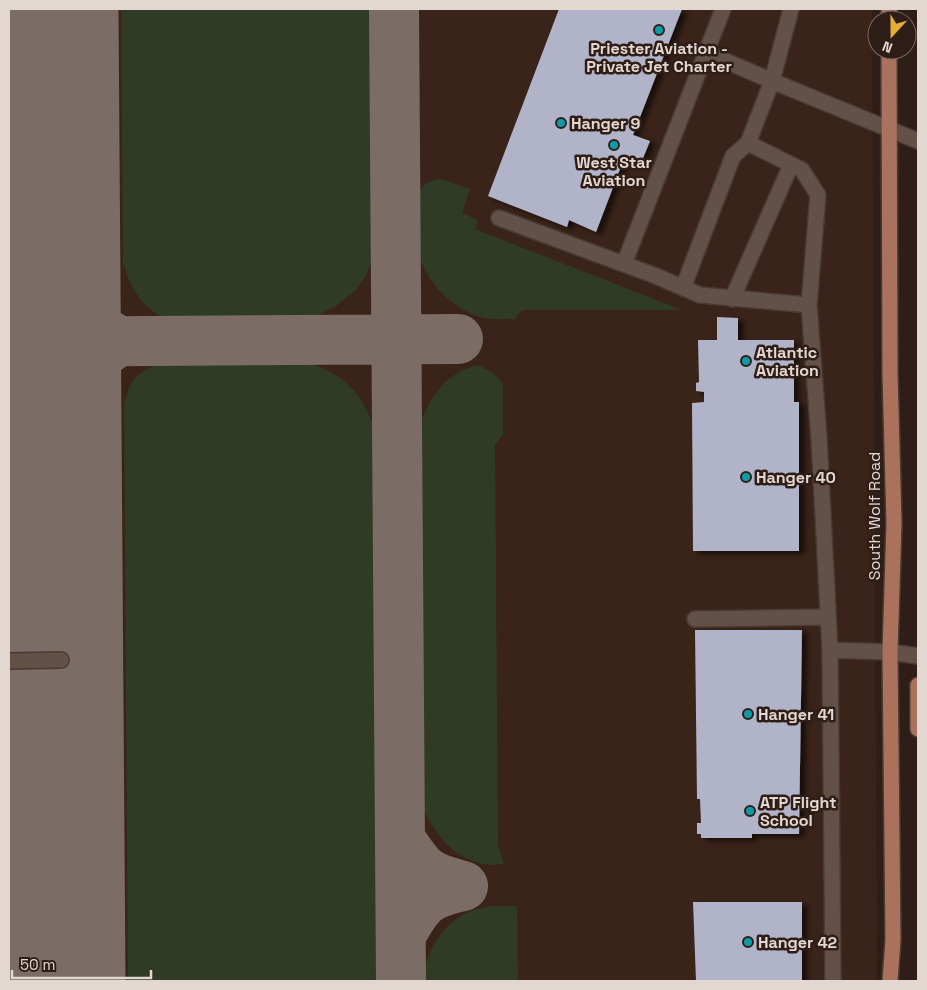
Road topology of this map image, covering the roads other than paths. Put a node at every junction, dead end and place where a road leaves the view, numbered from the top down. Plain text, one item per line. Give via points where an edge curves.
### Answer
1 (723, 9) edge
2 (791, 9) edge
3 (705, 52) junction
4 (889, 60) edge
5 (772, 81) junction
6 (888, 130) junction
7 (918, 141) edge
8 (748, 143) junction
9 (791, 165) junction
10 (500, 218) dead end
11 (624, 264) junction
12 (683, 288) junction
13 (732, 300) junction
14 (809, 305) junction
15 (695, 618) dead end
16 (828, 618) junction
17 (830, 650) junction
18 (890, 652) junction
19 (918, 656) edge
20 (61, 660) dead end
21 (9, 661) edge
22 (918, 685) edge
23 (918, 729) edge
24 (833, 981) edge
25 (890, 981) edge

1 - 3 street
2 - 5 street
3 - 5 street
3 - 11 street
4 - 6 main road, South Wolf Road
5 - 6 street
5 - 8 street
6 - 7 street
6 - 18 main road, South Wolf Road via 894,523
8 - 9 street
8 - 12 street via 733,156
9 - 13 street
9 - 14 street via 802,170 818,195
10 - 11 street
11 - 12 street
12 - 13 street via 700,296
13 - 14 street
14 - 16 street
15 - 16 street
16 - 17 street
17 - 18 street
17 - 24 street
18 - 19 street
18 - 25 main road, South Wolf Road via 893,920
20 - 21 street
22 - 23 main road

